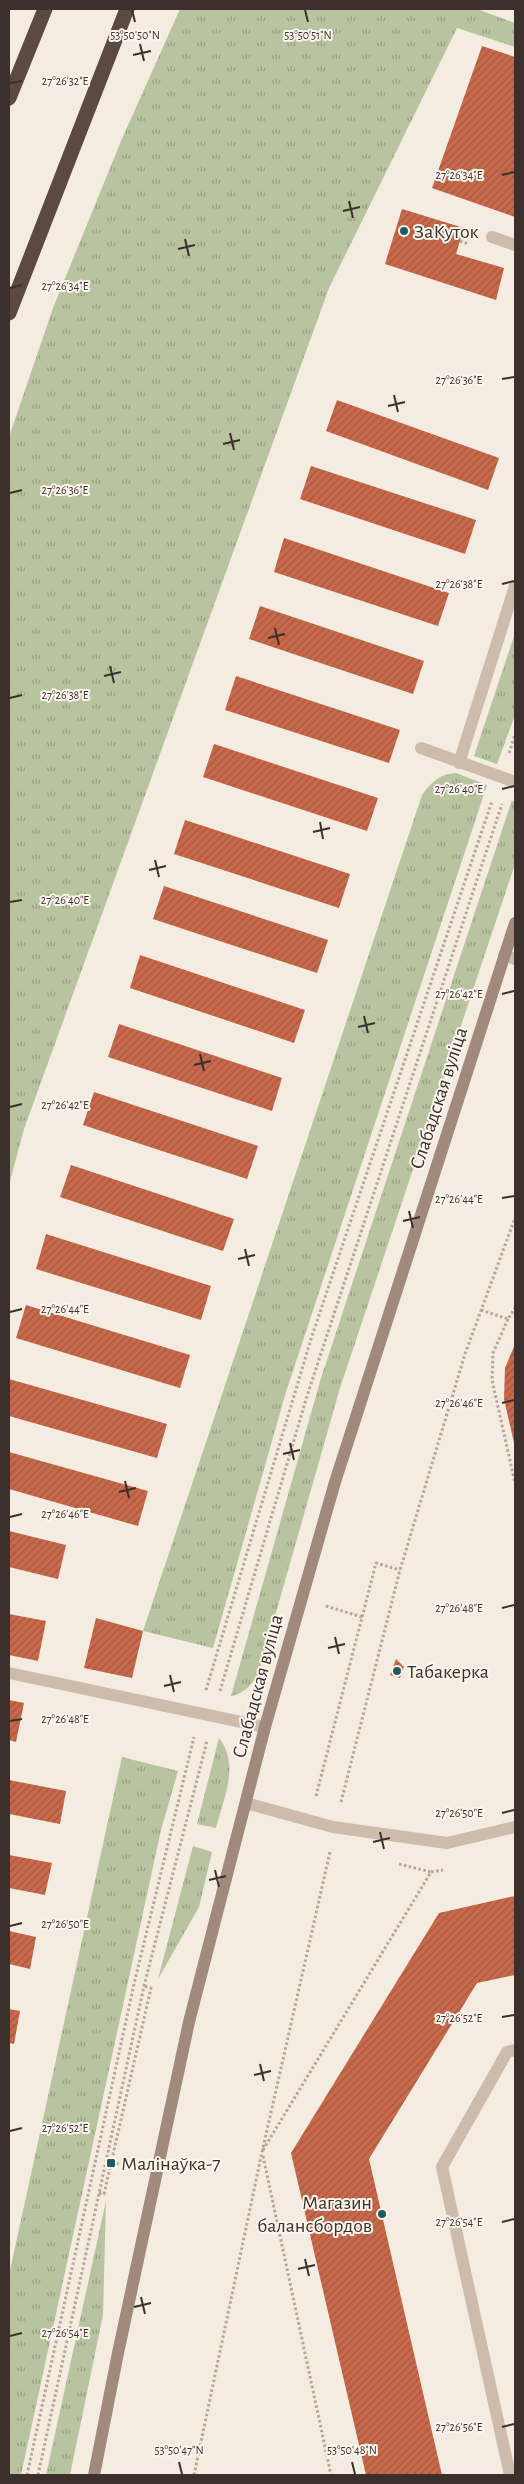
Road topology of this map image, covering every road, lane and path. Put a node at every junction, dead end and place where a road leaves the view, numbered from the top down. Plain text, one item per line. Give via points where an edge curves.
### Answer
1 (46, 9) edge
2 (127, 9) edge
3 (9, 98) edge
4 (492, 237) dead end
5 (515, 245) edge
6 (9, 313) edge
7 (515, 586) edge
8 (515, 735) edge
9 (421, 748) dead end
10 (458, 763) junction
11 (508, 780) edge
12 (515, 923) edge
13 (509, 957) edge
14 (515, 1308) edge
15 (481, 1310) dead end
16 (508, 1319) junction
17 (515, 1483) edge
18 (400, 1570) dead end
19 (300, 1598) junction
20 (362, 1618) junction
21 (9, 1673) edge
22 (200, 1713) junction
23 (213, 1716) junction
24 (265, 1727) junction
25 (342, 1801) dead end
26 (351, 1802) dead end
27 (246, 1803) junction
28 (311, 1820) junction
29 (515, 1827) edge
30 (450, 1868) dead end
31 (144, 1986) junction
32 (515, 2050) edge
33 (99, 2193) junction
34 (27, 2475) edge
35 (38, 2475) edge
36 (94, 2475) edge
37 (330, 2475) edge
38 (510, 2475) edge

1 - 3 highway
2 - 6 highway
4 - 5 lane
7 - 10 lane
8 - 11 path
9 - 10 lane
10 - 11 lane
11 - 22 path via 311,1339
11 - 23 path via 307,1396
12 - 13 main road, Слабадская вуліца
13 - 19 main road, Слабадская вуліца via 338,1472
14 - 16 path
15 - 16 path
16 - 17 path via 493,1353 492,1380
18 - 20 path via 376,1563
19 - 20 path
19 - 24 main road, Слабадская вуліца
20 - 28 path
21 - 22 lane
22 - 23 lane
22 - 34 path via 134,1984
23 - 24 lane
23 - 31 path
24 - 27 main road, Слабадская вуліца
25 - 26 path
27 - 28 lane
27 - 36 main road, Слабадская вуліца via 190,2022
28 - 29 lane via 333,1828 447,1843
30 - 37 path via 431,1872 262,2152
31 - 33 path
31 - 33 path via 151,1988 104,2194
32 - 38 lane via 507,2052 442,2167
33 - 35 path

